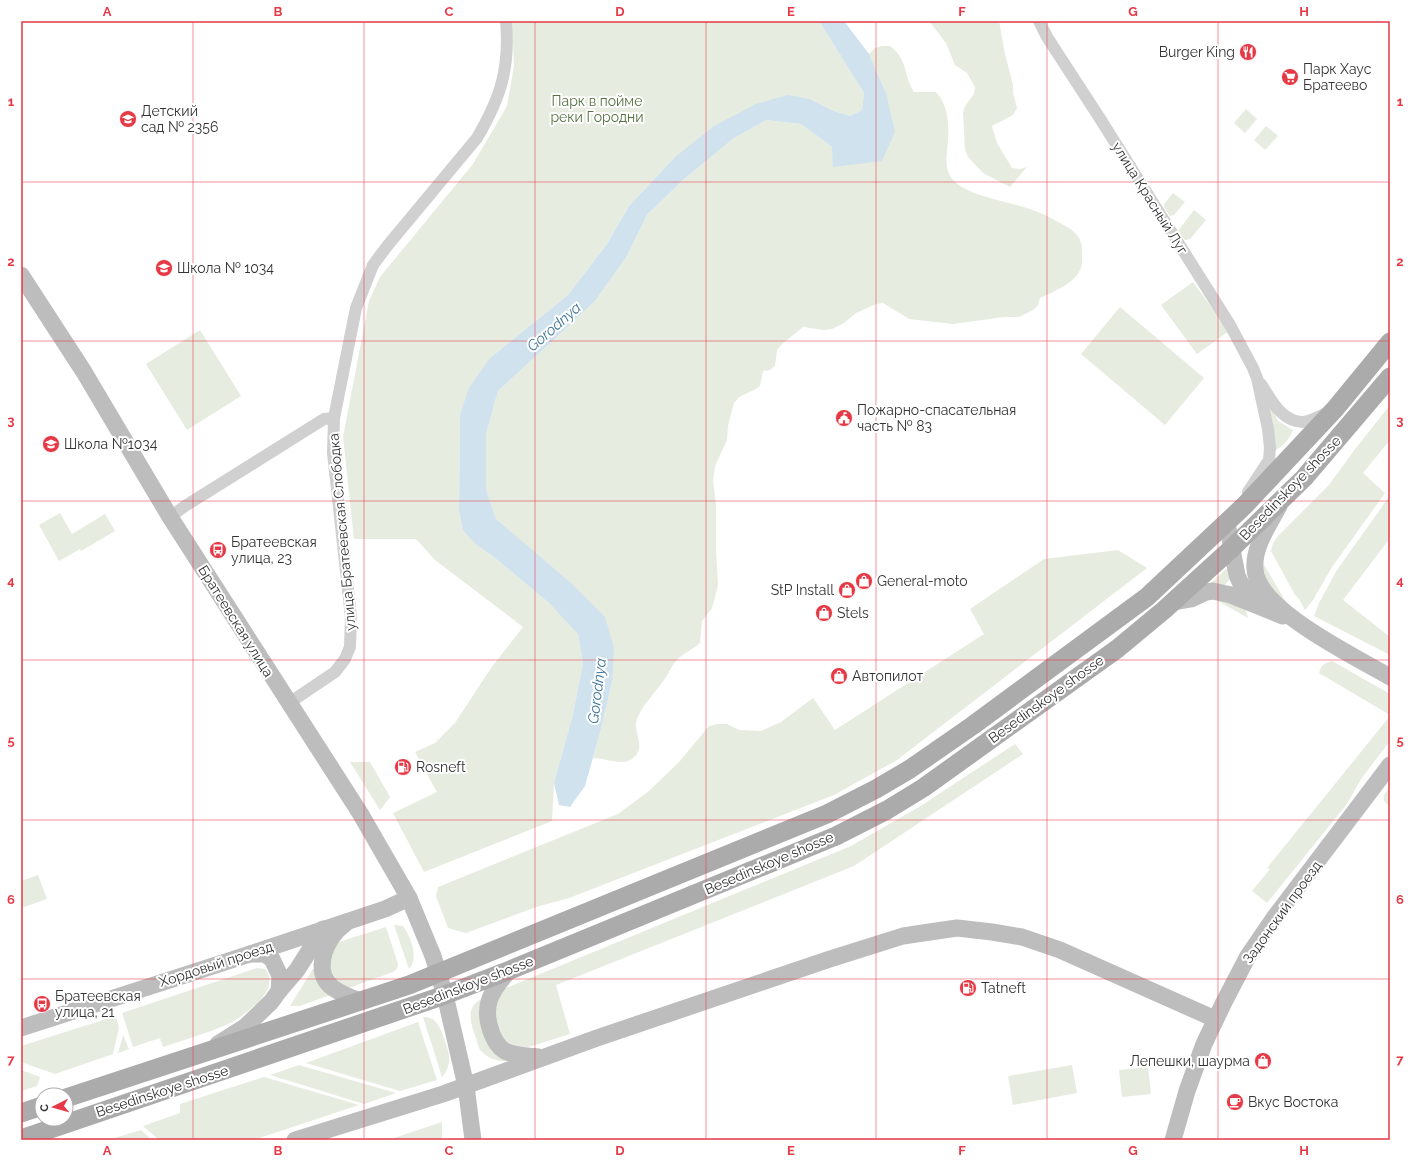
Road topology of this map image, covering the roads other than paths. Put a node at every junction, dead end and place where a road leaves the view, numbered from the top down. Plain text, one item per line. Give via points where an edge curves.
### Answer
1 (506, 21) edge
2 (1038, 21) edge
3 (21, 275) edge
4 (1390, 342) edge
5 (1390, 377) edge
6 (1257, 378) junction
7 (1335, 409) junction
8 (334, 418) junction
9 (1281, 502) junction
10 (1244, 506) junction
11 (170, 517) junction
12 (1227, 523) junction
13 (1232, 549) junction
14 (1174, 602) junction
15 (1255, 604) junction
16 (1296, 622) junction
17 (1390, 677) edge
18 (289, 703) junction
19 (1390, 765) edge
20 (409, 898) junction
21 (349, 920) junction
22 (323, 929) junction
23 (250, 954) junction
24 (510, 970) junction
25 (438, 973) junction
26 (279, 991) junction
27 (445, 995) junction
28 (361, 1001) junction
29 (1215, 1019) junction
30 (21, 1028) edge
31 (203, 1053) junction
32 (543, 1058) junction
33 (466, 1086) junction
34 (74, 1095) edge
35 (34, 1109) edge
36 (21, 1113) edge
37 (21, 1139) edge
38 (295, 1140) edge
39 (473, 1140) edge
40 (1173, 1140) edge

1 - 8 street, улица Братеевская Слободка via 506,62 503,82 486,122 477,138 388,245 373,265 366,280 356,308
2 - 6 street, улица Красный Луг via 1230,325
3 - 11 street, Братеевская улица via 84,372
4 - 7 main road, Besedinskoye shosse
5 - 9 main road, Besedinskoye shosse
6 - 7 street, улица Красный Луг via 1276,408 1293,420 1304,422
6 - 10 street, улица Красный Луг via 1268,429 1269,460 1249,489
7 - 10 main road, Besedinskoye shosse
8 - 11 street via 324,419
8 - 18 street, улица Братеевская Слободка via 333,453 351,617 350,646 345,659 335,672
9 - 13 main road, Besedinskoye shosse
9 - 16 street via 1261,540 1255,560 1256,578 1267,596
10 - 12 main road, Besedinskoye shosse
11 - 18 street, Братеевская улица
12 - 13 street
12 - 25 main road, Besedinskoye shosse via 1147,597 972,726 876,790 827,814
13 - 14 main road, Besedinskoye shosse
13 - 15 street via 1240,582
14 - 15 street via 1213,591
14 - 24 main road, Besedinskoye shosse via 1117,649 923,788 887,810 836,836
15 - 16 street
16 - 17 street
18 - 20 street, Братеевская улица via 360,813
19 - 29 street, Задонский проезд via 1260,938
20 - 21 street, Хордовый проезд via 385,909
20 - 25 street, Братеевская улица
21 - 22 street, Хордовый проезд
21 - 28 street via 336,932 323,954 323,972 332,988
22 - 23 street, Хордовый проезд
22 - 26 street via 297,970
23 - 26 street via 265,954 272,960 280,976
23 - 30 street, Хордовый проезд
24 - 27 main road, Besedinskoye shosse
24 - 32 street via 488,1000 487,1016 491,1031 497,1043 507,1052
25 - 27 street, Братеевская улица
25 - 28 main road, Besedinskoye shosse
26 - 31 street via 245,1027
27 - 33 street, Братеевская улица
27 - 37 main road, Besedinskoye shosse
28 - 31 main road, Besedinskoye shosse
29 - 32 street via 1060,950 1022,937 957,928 881,943
29 - 40 street, Задонский проезд via 1187,1091
31 - 34 main road, Besedinskoye shosse
32 - 33 street
33 - 38 street
33 - 39 street, Братеевская улица
35 - 36 main road

